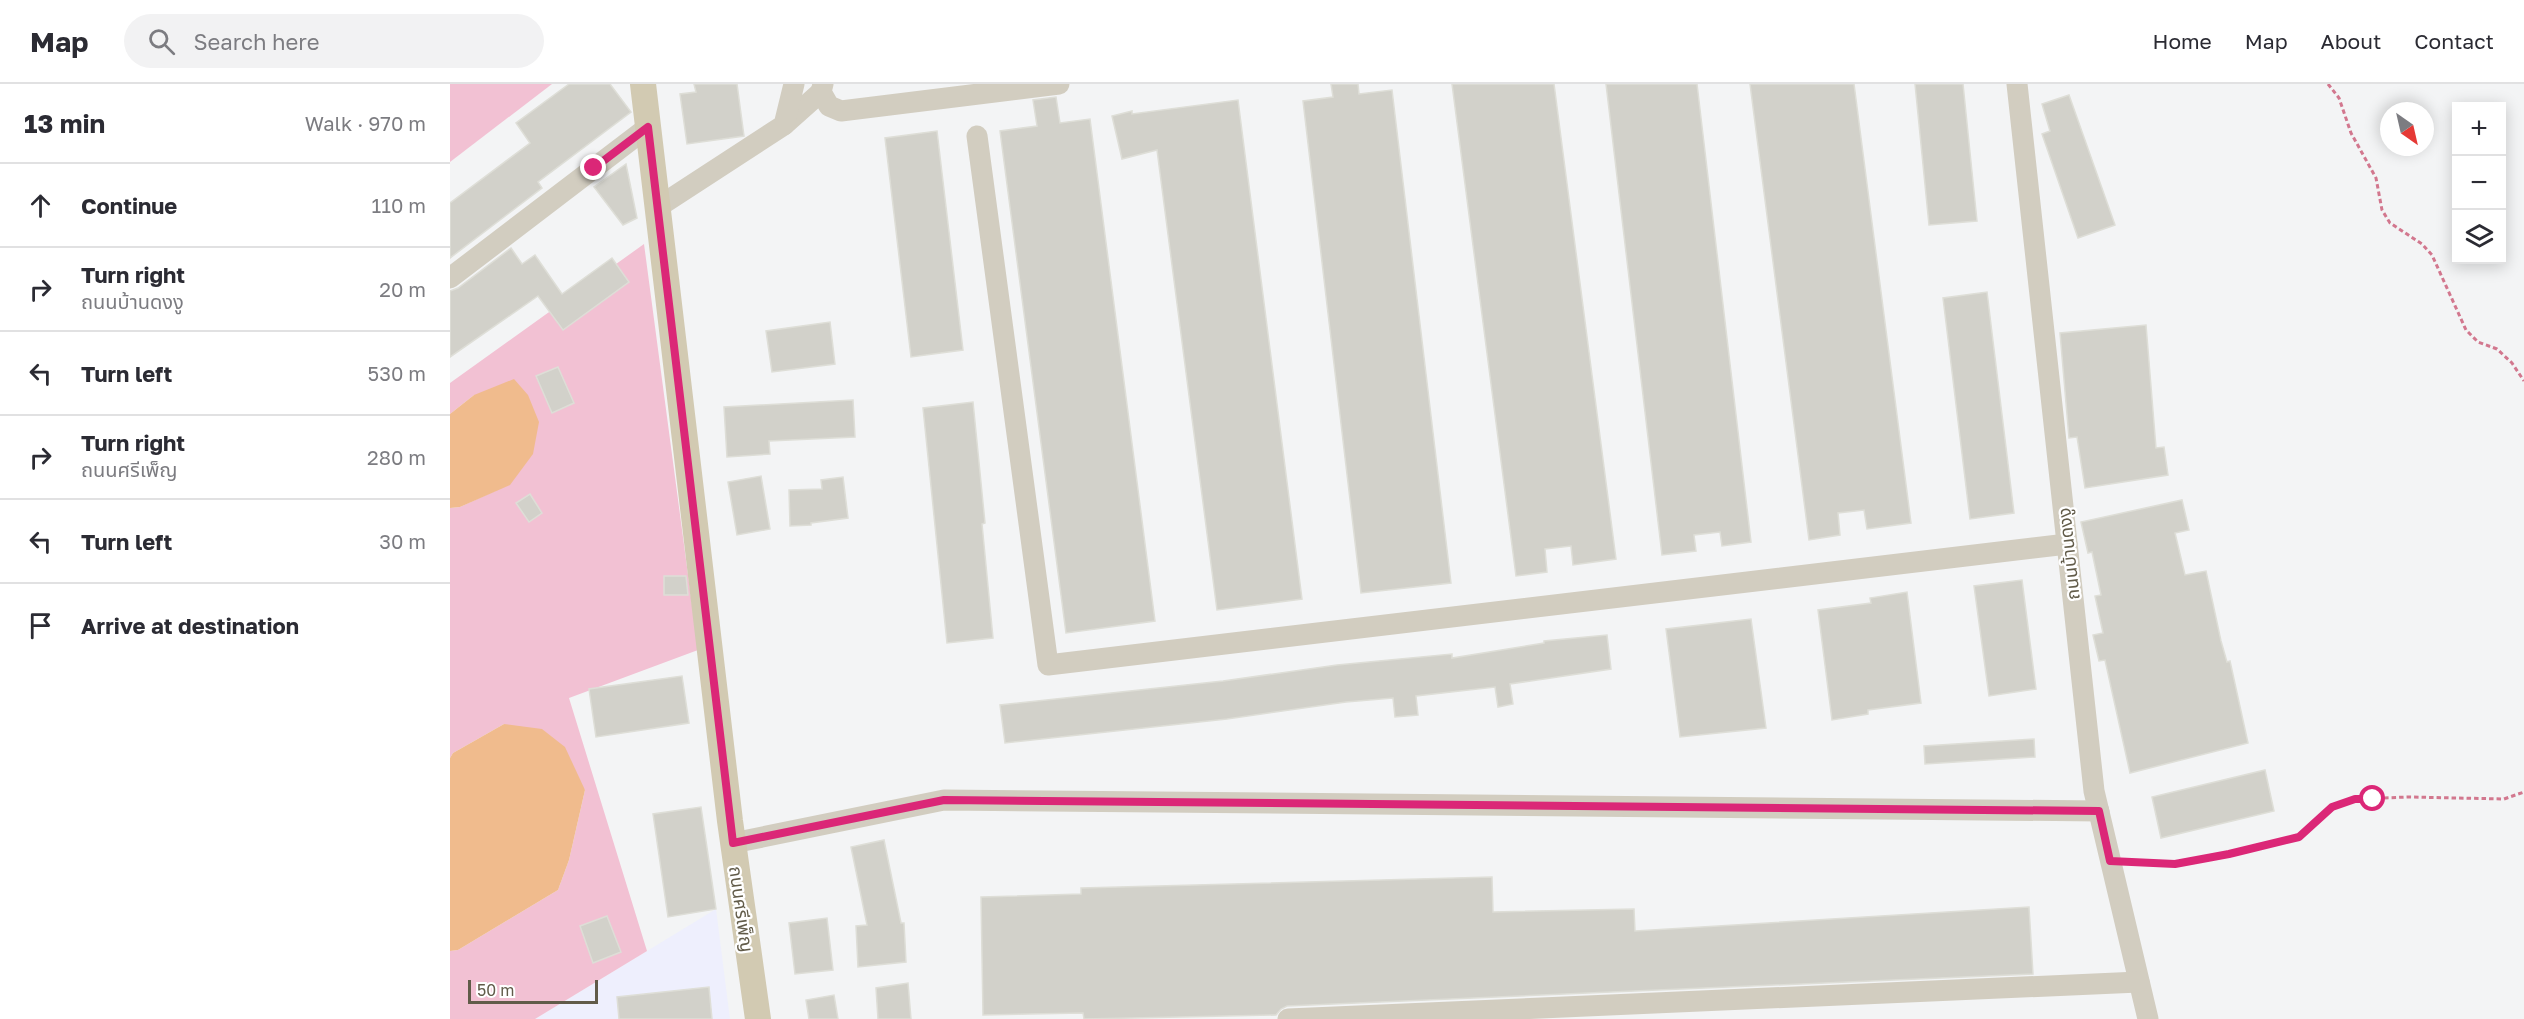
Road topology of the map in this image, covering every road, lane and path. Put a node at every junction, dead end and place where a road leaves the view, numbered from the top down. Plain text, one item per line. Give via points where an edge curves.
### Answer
1 (643, 84) edge
2 (794, 84) edge
3 (1059, 84) edge
4 (2017, 84) edge
5 (2328, 84) edge
6 (822, 88) edge
7 (784, 125) junction
8 (648, 127) junction
9 (977, 136) dead end
10 (658, 207) junction
11 (450, 278) edge
12 (2524, 381) edge
13 (2067, 544) junction
14 (2524, 792) edge
15 (2099, 811) junction
16 (733, 843) junction
17 (2110, 861) junction
18 (2139, 982) junction
19 (758, 1019) edge
20 (1288, 1019) edge
21 (2148, 1019) edge

1 - 8 main road, ถนนศรีเพ็ญ
2 - 7 street
3 - 6 street via 841,111 829,106
4 - 13 street, ถนนบ้านดงงู
5 - 12 path via 2339,98 2351,133 2376,178 2382,210 2390,223 2432,255 2466,330 2478,342 2497,349
6 - 7 street
7 - 10 street
8 - 10 main road, ถนนศรีเพ็ญ
8 - 11 street
9 - 13 street via 1047,666
10 - 16 main road, ถนนศรีเพ็ญ
13 - 15 street, ถนนบ้านดงงู
14 - 17 path via 2504,799 2355,799 2332,807 2299,837 2175,864
15 - 16 street via 944,800
15 - 17 street, ถนนบ้านดงงู
16 - 19 main road, ถนนศรีเพ็ญ
17 - 18 street, ถนนบ้านดงงู
18 - 20 street
18 - 21 street, ถนนบ้านดงงู

